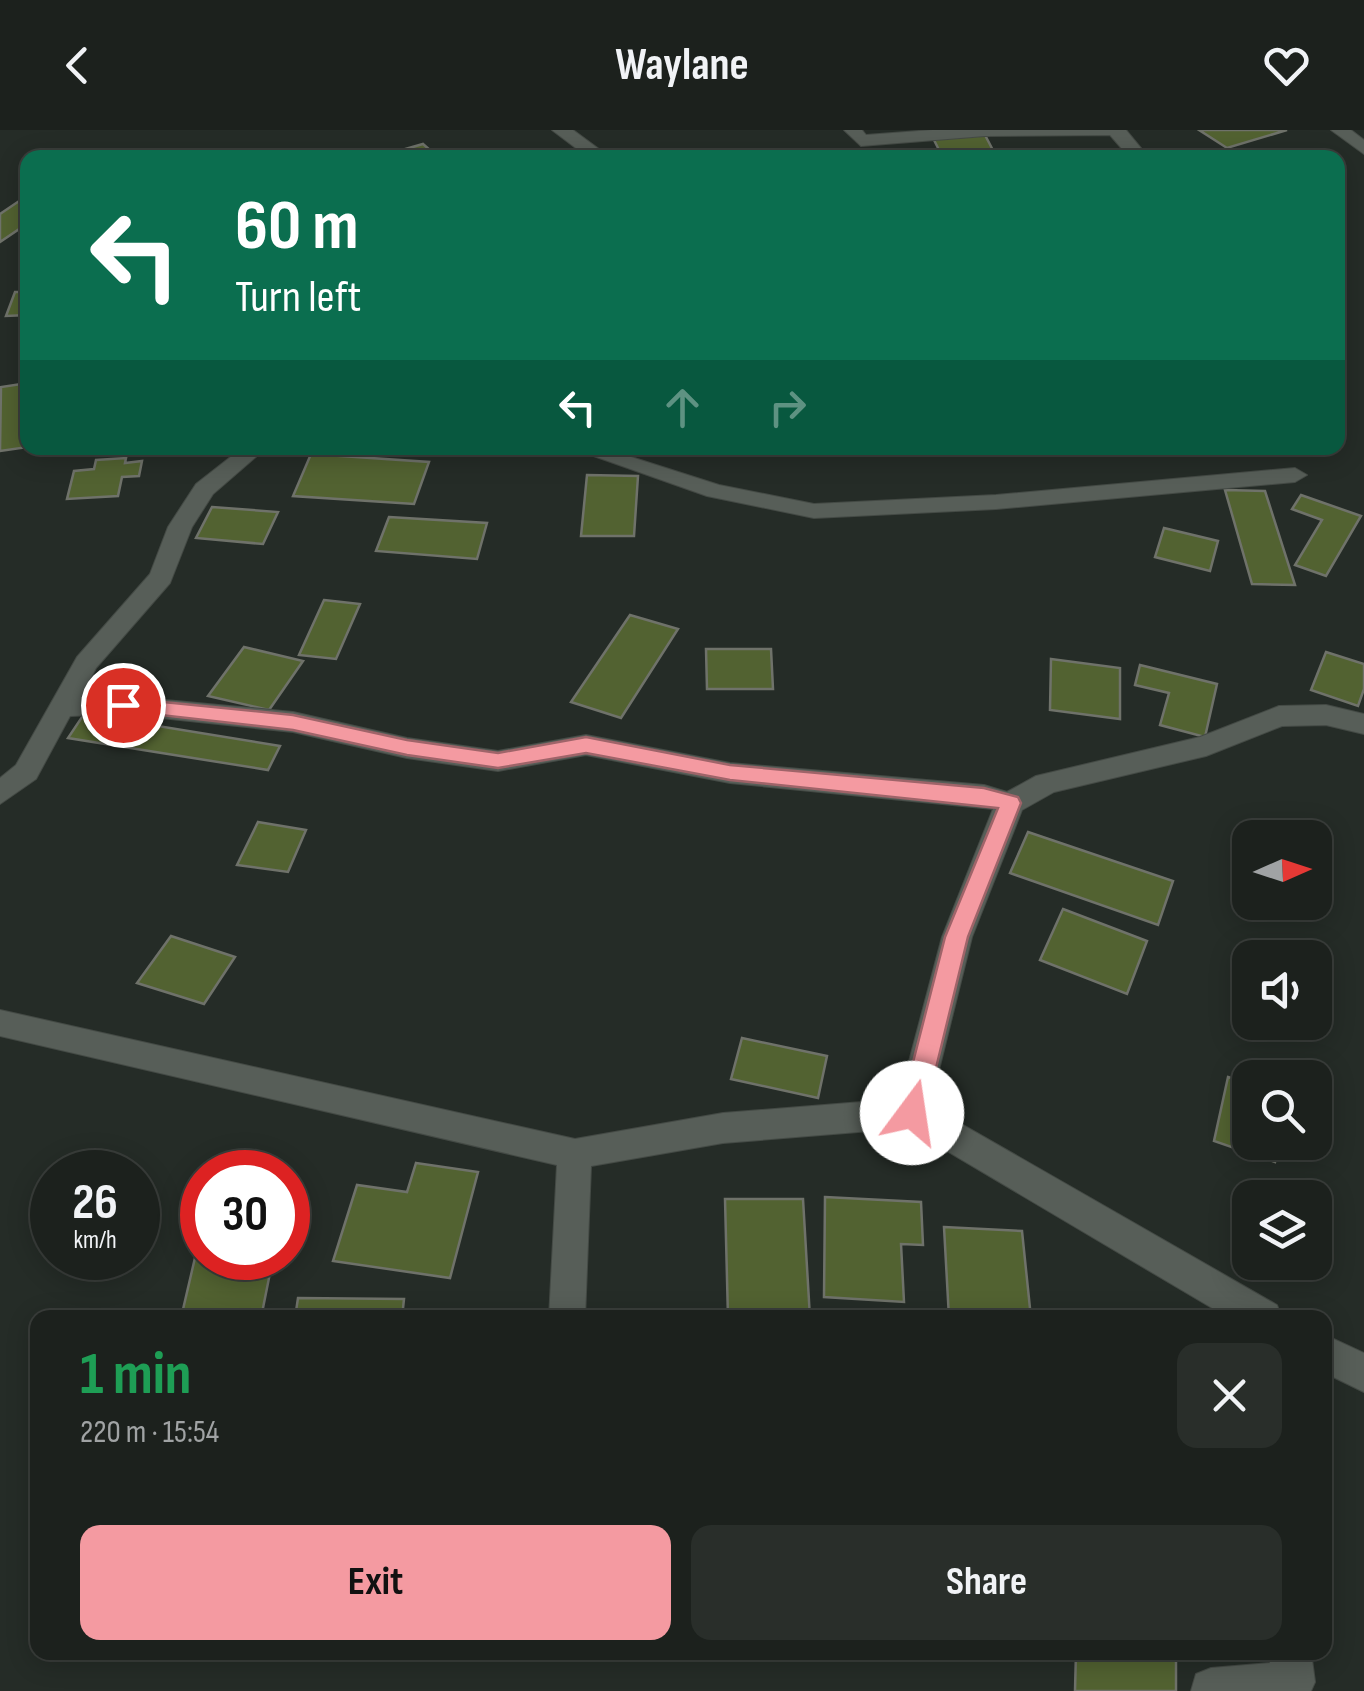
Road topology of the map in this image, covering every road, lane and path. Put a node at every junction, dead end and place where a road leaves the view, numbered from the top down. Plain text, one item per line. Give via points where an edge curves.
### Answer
1 (561, 130) edge
2 (1116, 130) edge
3 (1340, 130) edge
4 (859, 143) edge
5 (1364, 149) edge
6 (590, 150) edge
7 (1133, 150) edge
8 (246, 455) edge
9 (604, 455) edge
10 (1295, 475) dead end
11 (62, 707) junction
12 (1364, 724) edge
13 (0, 794) edge
14 (1010, 803) junction
15 (0, 1023) edge
16 (912, 1113) junction
17 (575, 1154) junction
18 (568, 1310) edge
19 (1250, 1310) edge
20 (1332, 1357) edge
21 (1364, 1373) edge
22 (1291, 1660) edge
23 (1212, 1689) edge

1 - 6 street
2 - 4 street via 986,131
2 - 7 street
3 - 5 street
8 - 11 street via 204,489 161,577 86,663
9 - 10 street via 715,491 814,511
11 - 13 street via 26,772
11 - 14 street via 123,705 293,722 498,761 586,745 730,772
12 - 14 street via 1279,716 1206,746 1046,783
14 - 16 street via 957,937
15 - 17 street
16 - 17 street via 722,1128
16 - 19 street
17 - 18 street
20 - 21 street
22 - 23 street via 1294,1682

